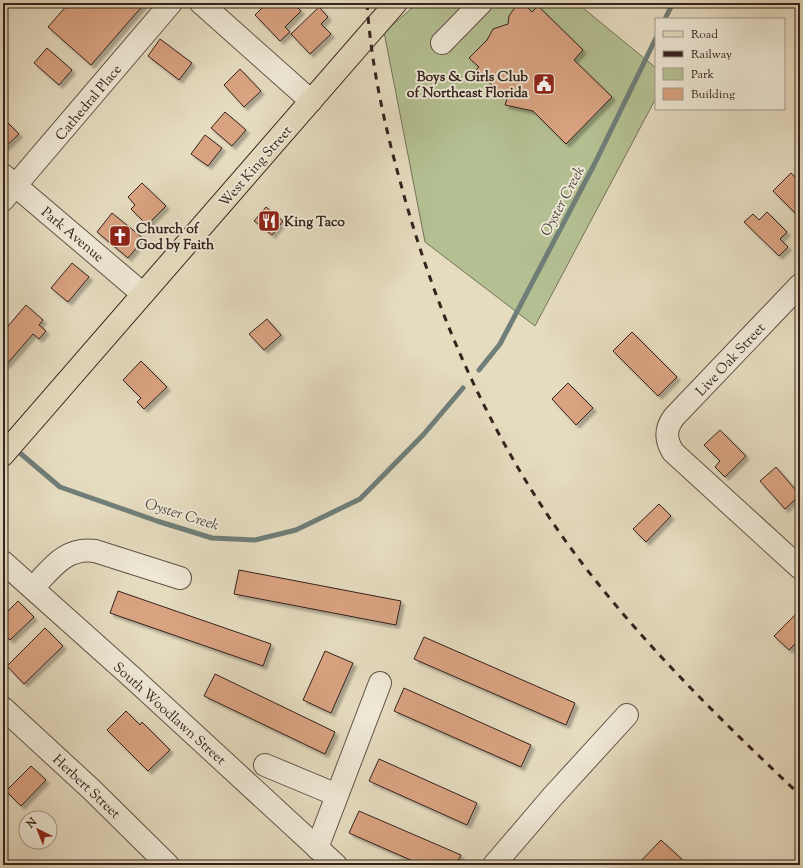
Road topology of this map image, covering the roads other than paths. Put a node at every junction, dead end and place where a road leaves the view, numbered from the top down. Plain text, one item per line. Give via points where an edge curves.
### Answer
1 (171, 3) edge
2 (201, 3) edge
3 (396, 3) edge
4 (481, 3) edge
5 (442, 44) dead end
6 (311, 101) junction
7 (7, 187) edge
8 (800, 285) edge
9 (143, 294) junction
10 (3, 454) edge
11 (3, 562) edge
12 (800, 568) edge
13 (180, 578) dead end
14 (33, 588) junction
15 (380, 683) dead end
16 (3, 708) edge
17 (627, 715) dead end
18 (265, 764) dead end
19 (337, 795) junction
20 (317, 848) junction
21 (168, 865) edge
22 (336, 865) edge
23 (494, 865) edge

1 - 7 street, Cathedral Place
2 - 6 street
3 - 6 main road, West King Street
4 - 5 street
6 - 9 main road, West King Street
7 - 9 street, Park Avenue
8 - 12 street, Live Oak Street via 674,417 669,424 667,436 672,452
9 - 10 main road, West King Street
11 - 14 street, South Woodlawn Street
13 - 14 street via 83,549 57,562
14 - 20 street, South Woodlawn Street
15 - 19 street
16 - 21 street, Herbert Street
17 - 23 street
18 - 19 street
19 - 20 street
20 - 22 street, South Woodlawn Street

